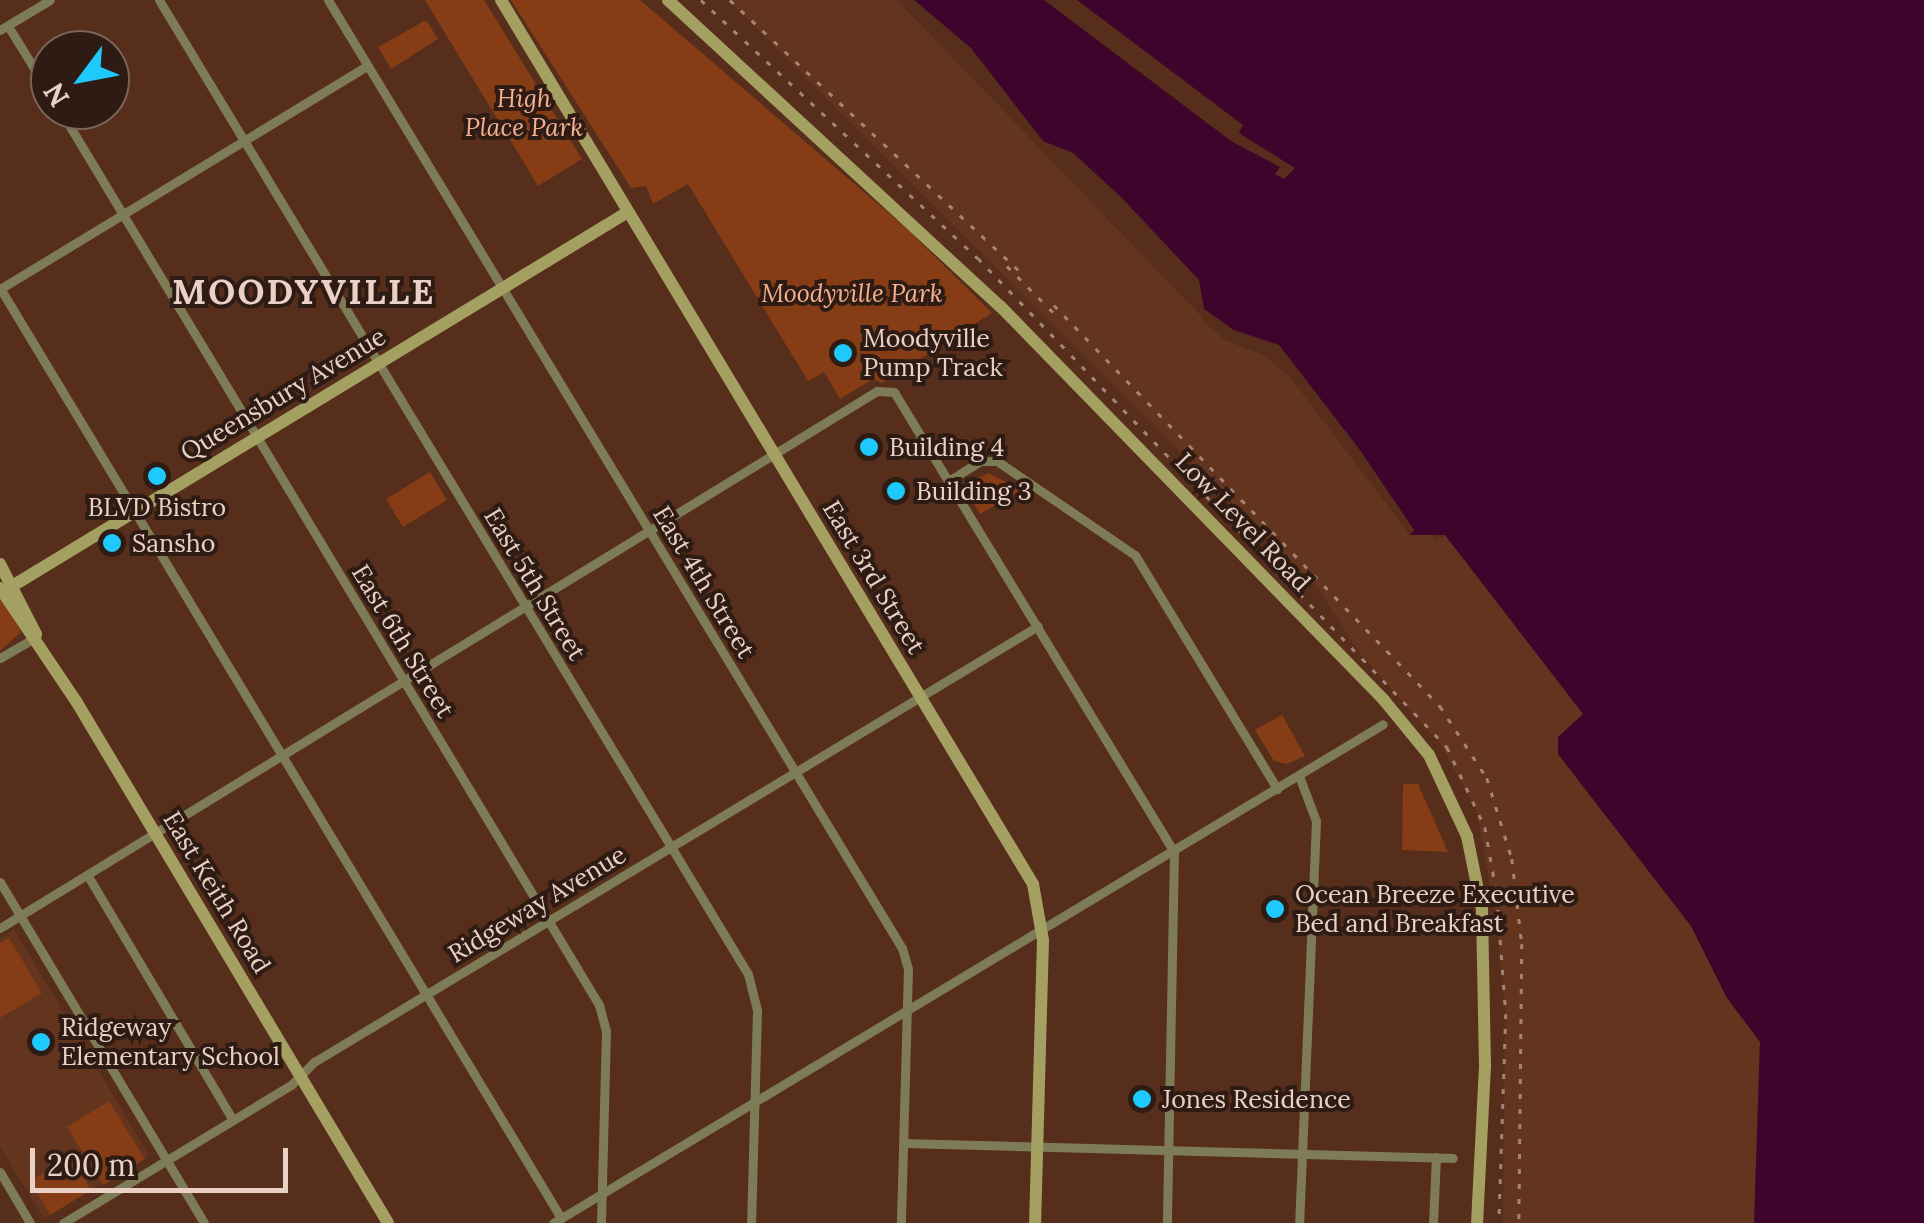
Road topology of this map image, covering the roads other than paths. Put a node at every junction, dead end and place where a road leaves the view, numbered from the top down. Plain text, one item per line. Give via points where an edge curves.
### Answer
1 (50, 0) edge
2 (159, 0) edge
3 (328, 0) edge
4 (501, 0) edge
5 (668, 0) edge
6 (4, 28) edge
7 (30, 65) edge
8 (368, 66) junction
9 (72, 130) edge
10 (243, 141) junction
11 (628, 212) junction
12 (122, 214) junction
13 (0, 288) edge
14 (503, 289) junction
15 (378, 363) junction
16 (256, 437) junction
17 (774, 455) junction
18 (950, 480) junction
19 (134, 511) junction
20 (649, 530) junction
21 (0, 564) edge
22 (5, 585) edge
23 (524, 605) junction
24 (1038, 626) junction
25 (36, 637) junction
26 (0, 658) edge
27 (402, 679) junction
28 (920, 697) junction
29 (1382, 724) dead end
30 (281, 753) junction
31 (795, 772) junction
32 (1299, 776) junction
33 (1277, 789) junction
34 (156, 832) junction
35 (670, 847) junction
36 (1174, 852) junction
37 (88, 876) junction
38 (0, 882) edge
39 (21, 916) junction
40 (548, 921) junction
41 (1042, 927) junction
42 (0, 928) edge
43 (426, 995) junction
44 (907, 1010) junction
45 (301, 1078) junction
46 (754, 1103) junction
47 (233, 1120) junction
48 (904, 1143) junction
49 (1038, 1146) junction
50 (1168, 1150) junction
51 (1302, 1154) junction
52 (1436, 1157) junction
53 (1453, 1158) dead end
54 (167, 1161) junction
55 (0, 1172) edge
56 (602, 1194) junction
57 (557, 1220) edge
58 (30, 1223) edge
59 (63, 1223) edge
60 (204, 1223) edge
61 (388, 1223) edge
62 (601, 1223) edge
63 (751, 1223) edge
64 (901, 1223) edge
65 (1035, 1223) edge
66 (1167, 1223) edge
67 (1299, 1223) edge
68 (1434, 1223) edge
69 (1477, 1223) edge

1 - 6 street
2 - 10 street, East 5th Street
3 - 8 street, East 4th Street
4 - 11 street, East 3rd Street
5 - 69 street, Low Level Road via 1000,306 1383,699 1429,755 1467,836 1482,910 1485,1066
6 - 7 street
8 - 10 street
8 - 14 street, East 4th Street
9 - 12 street, East 6th Street
10 - 12 street
10 - 15 street, East 5th Street
11 - 14 street, Queensbury Avenue
11 - 17 street, East 3rd Street
12 - 13 street
12 - 16 street, East 6th Street
13 - 19 street
14 - 15 street, Queensbury Avenue
14 - 20 street, East 4th Street
15 - 16 street, Queensbury Avenue
15 - 23 street, East 5th Street
16 - 19 street, Queensbury Avenue
16 - 27 street, East 6th Street
17 - 18 street via 877,391 890,391
17 - 20 street
17 - 28 street, East 3rd Street
18 - 24 street
18 - 33 street via 980,461 997,461 1135,555
19 - 22 street, Queensbury Avenue
19 - 30 street
20 - 23 street
20 - 31 street, East 4th Street
21 - 22 street, East Keith Road
22 - 25 street, East Keith Road
22 - 25 street, East Keith Road
23 - 27 street
23 - 35 street, East 5th Street
24 - 28 street, Ridgeway Avenue
24 - 36 street
25 - 26 street
25 - 34 street, East Keith Road
27 - 30 street
27 - 40 street, East 6th Street
28 - 31 street, Ridgeway Avenue
28 - 41 street, East 3rd Street via 1032,884
29 - 32 street
30 - 34 street
30 - 43 street
31 - 35 street, Ridgeway Avenue
31 - 44 street, East 4th Street via 902,948
32 - 33 street
32 - 51 street via 1316,821
33 - 36 street
34 - 37 street
34 - 45 street, East Keith Road
35 - 40 street, Ridgeway Avenue
35 - 46 street, East 5th Street via 752,983
36 - 41 street
36 - 50 street
37 - 39 street
37 - 47 street
38 - 39 street
39 - 42 street
39 - 54 street
40 - 43 street, Ridgeway Avenue
40 - 56 street, East 6th Street via 605,1021
41 - 44 street
41 - 49 street, East 3rd Street
43 - 45 street, Ridgeway Avenue via 314,1062
43 - 57 street
44 - 46 street
44 - 48 street, East 4th Street
45 - 47 street, Ridgeway Avenue
45 - 61 street, East Keith Road
46 - 56 street
46 - 63 street, East 5th Street
47 - 54 street, Ridgeway Avenue
48 - 49 street
48 - 64 street, East 4th Street
49 - 50 street
49 - 65 street, East 3rd Street
50 - 51 street
50 - 66 street
51 - 52 street
51 - 67 street
52 - 53 street
52 - 68 street
54 - 59 street, Ridgeway Avenue
54 - 60 street
55 - 58 street
56 - 57 street
56 - 62 street, East 6th Street

